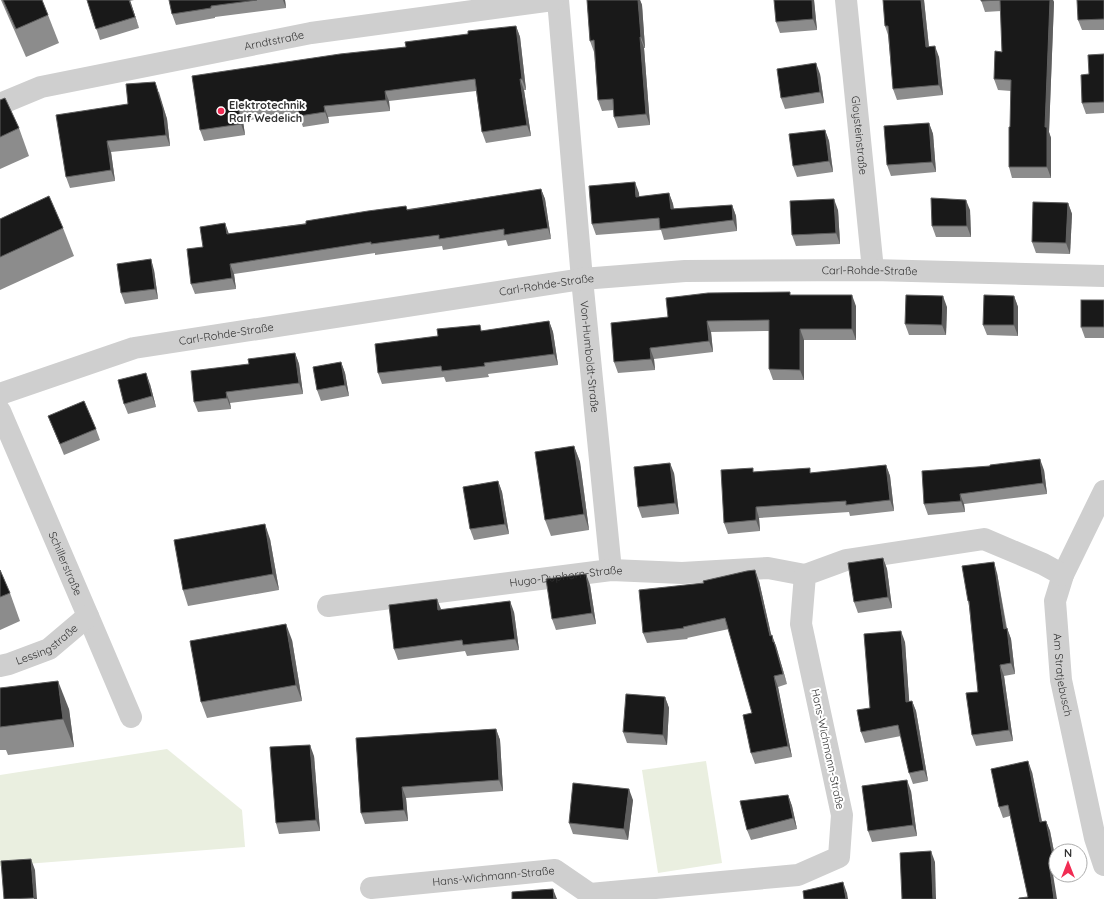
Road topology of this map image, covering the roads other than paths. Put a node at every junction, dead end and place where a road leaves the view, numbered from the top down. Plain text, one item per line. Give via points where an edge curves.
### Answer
1 (553, 0) edge
2 (558, 0) edge
3 (846, 0) edge
4 (0, 104) edge
5 (873, 270) junction
6 (1104, 276) edge
7 (582, 279) junction
8 (0, 394) edge
9 (0, 411) edge
10 (1104, 491) edge
11 (611, 570) junction
12 (805, 575) junction
13 (1063, 575) junction
14 (328, 606) dead end
15 (88, 616) junction
16 (0, 666) edge
17 (131, 716) dead end
18 (1104, 865) edge
19 (371, 888) dead end

1 - 4 street, Arndtstraße via 311,32 40,87
2 - 7 street, Von-Humboldt-Straße
3 - 5 street, Gloysteinstraße
5 - 6 street, Carl-Rohde-Straße
5 - 7 street, Carl-Rohde-Straße via 685,271
7 - 8 street, Carl-Rohde-Straße via 134,348
7 - 11 street, Von-Humboldt-Straße
9 - 15 street, Schillerstraße
10 - 13 street, Am Stratjebusch
11 - 12 street, Hugo-Duphorn-Straße via 682,574 768,568
11 - 14 street, Hugo-Duphorn-Straße
12 - 13 street via 846,560 984,539 1044,564
12 - 19 street, Hans-Wichmann-Straße via 802,624 842,815 838,857 798,875 590,894 556,870
13 - 18 street, Am Stratjebusch via 1055,601 1061,680 1095,838
15 - 16 street, Lessingstraße via 48,649
15 - 17 street, Schillerstraße

